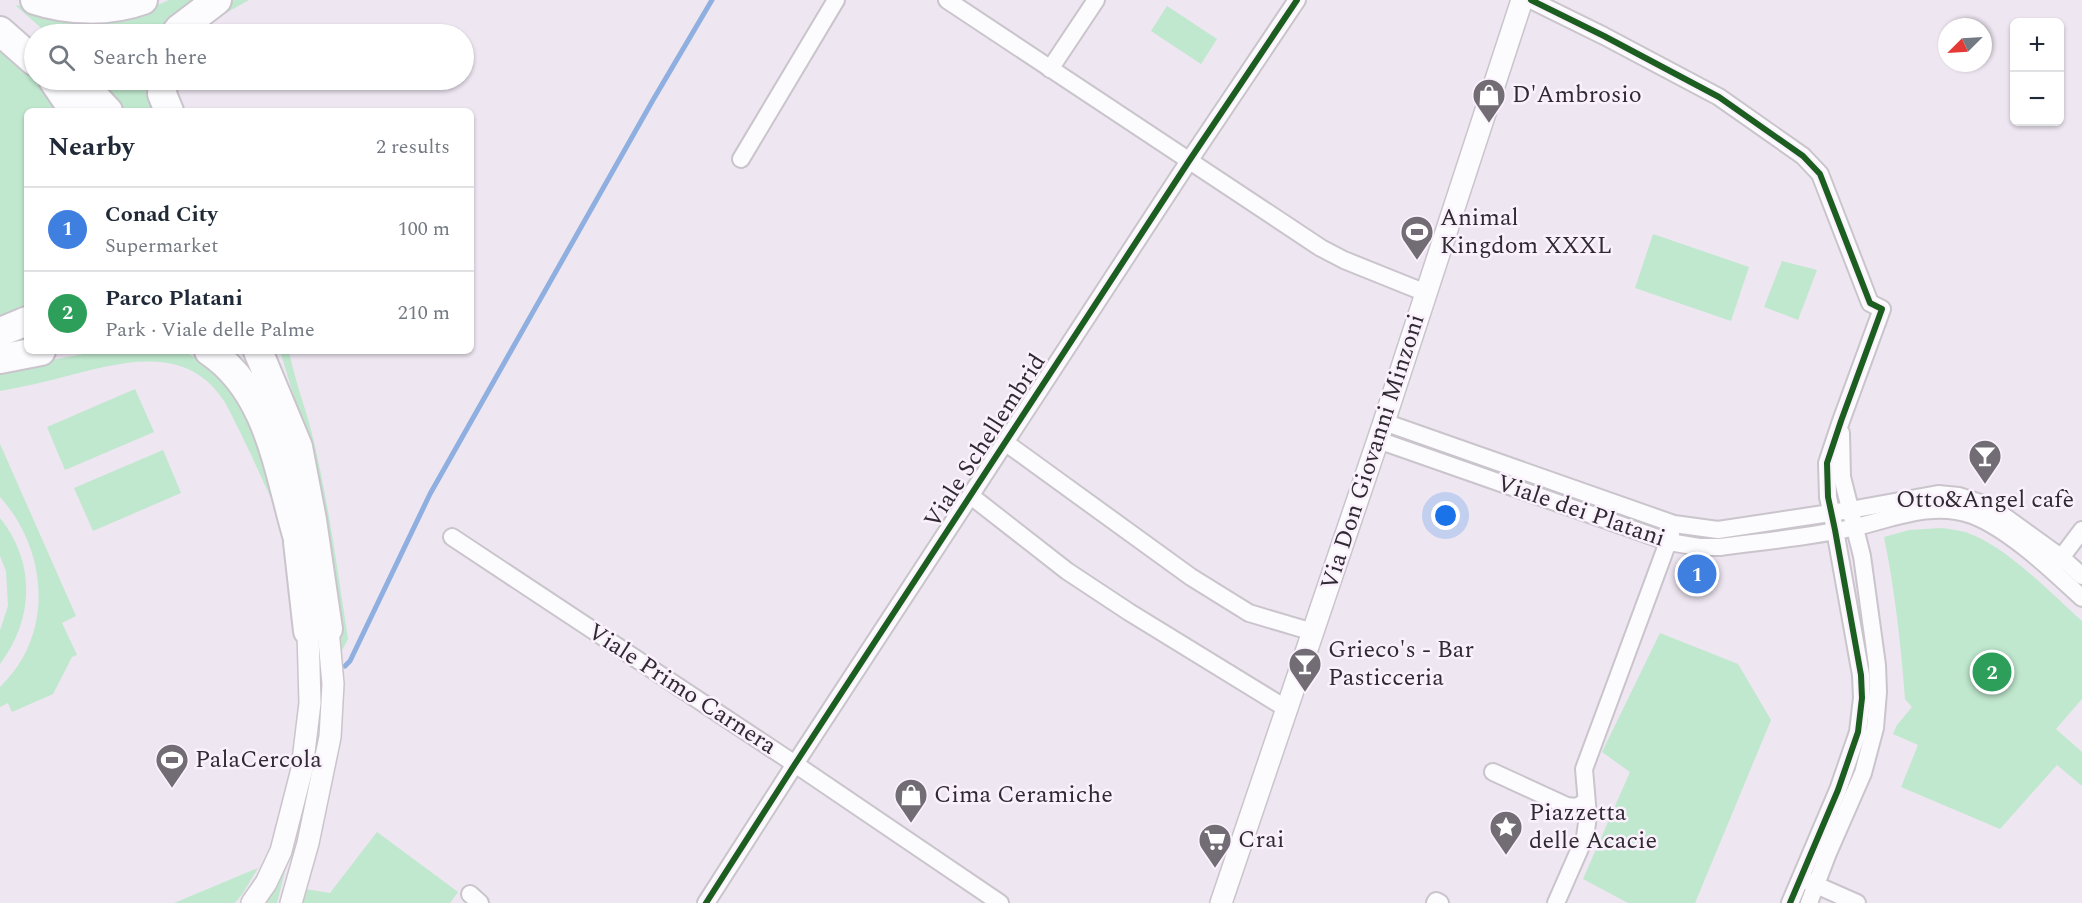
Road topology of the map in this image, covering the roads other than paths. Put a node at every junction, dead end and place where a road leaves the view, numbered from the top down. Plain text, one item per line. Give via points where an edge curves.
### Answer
1 (35, 0) edge
2 (143, 0) edge
3 (217, 0) edge
4 (836, 0) edge
5 (946, 0) edge
6 (1096, 0) edge
7 (1297, 0) edge
8 (1522, 0) edge
9 (1531, 0) edge
10 (0, 12) edge
11 (184, 24) edge
12 (0, 31) edge
13 (24, 32) edge
14 (24, 52) edge
15 (1050, 69) junction
16 (59, 90) edge
17 (88, 90) edge
18 (162, 90) edge
19 (72, 108) edge
20 (105, 108) edge
21 (168, 108) edge
22 (741, 159) dead end
23 (1189, 161) junction
24 (1426, 293) junction
25 (24, 322) edge
26 (0, 332) edge
27 (26, 354) edge
28 (213, 354) edge
29 (259, 354) edge
30 (272, 354) edge
31 (0, 359) edge
32 (272, 386) junction
33 (1841, 420) junction
34 (1381, 431) junction
35 (1006, 443) junction
36 (298, 447) junction
37 (972, 496) junction
38 (1850, 510) junction
39 (1830, 512) junction
40 (1674, 524) junction
41 (1855, 527) junction
42 (1835, 530) junction
43 (2082, 530) edge
44 (297, 535) junction
45 (452, 537) dead end
46 (1669, 542) junction
47 (2057, 564) junction
48 (2082, 576) edge
49 (2082, 597) edge
50 (318, 630) junction
51 (1313, 632) junction
52 (1287, 709) junction
53 (795, 764) junction
54 (1493, 772) dead end
55 (1586, 802) junction
56 (1808, 882) junction
57 (1791, 899) edge
58 (252, 903) edge
59 (291, 903) edge
60 (706, 903) edge
61 (1000, 903) edge
62 (1221, 903) edge
63 (1435, 903) edge
64 (1440, 903) edge
65 (1556, 903) edge
66 (1810, 903) edge
67 (1857, 903) edge

1 - 2 highway via 90,8
3 - 11 highway
4 - 22 street
5 - 15 street
6 - 15 street
7 - 23 street, Viale Schellembrid
8 - 24 street, Via Don Giovanni Minzoni
9 - 33 street via 1719,97 1803,156 1820,174 1870,303 1882,309
10 - 13 highway
12 - 14 highway
15 - 23 street
16 - 19 highway
17 - 20 highway
18 - 21 highway
23 - 24 street via 1321,248
23 - 35 street, Viale Schellembrid
24 - 34 street, Via Don Giovanni Minzoni
25 - 26 highway
27 - 31 highway
28 - 44 highway via 226,364 254,400 266,426
29 - 32 highway
30 - 36 highway
32 - 36 highway
32 - 44 highway
33 - 38 street via 1842,477
33 - 39 street via 1827,463
34 - 40 street, Viale dei Platani
34 - 46 street, Viale dei Platani
34 - 51 street, Via Don Giovanni Minzoni
35 - 37 street, Viale Schellembrid
35 - 51 street via 1200,583 1249,613
36 - 50 highway via 312,520
37 - 52 street via 1067,571
37 - 53 street, Viale Schellembrid
38 - 39 street, Viale dei Platani
38 - 41 street
38 - 47 street, Viale dei Platani via 1938,494 1959,496 1990,506
39 - 40 street, Viale dei Platani via 1718,530
39 - 42 street
40 - 46 street
41 - 42 street, Viale dei Platani
41 - 47 street, Viale dei Platani via 1939,508 1971,515
41 - 56 street via 1877,665 1875,728 1863,773 1828,853
42 - 46 street, Viale dei Platani via 1720,548
42 - 56 street via 1862,698 1858,732
43 - 47 street
44 - 50 highway
45 - 53 street, Viale Primo Carnera
46 - 55 street via 1584,769
47 - 48 street, Viale dei Platani
47 - 49 street, Viale dei Platani
50 - 58 street via 302,769 281,850
50 - 59 street via 333,684 330,737
51 - 52 street, Via Don Giovanni Minzoni
52 - 62 street, Via Don Giovanni Minzoni
53 - 60 street, Viale Schellembrid
53 - 61 street, Viale Primo Carnera
54 - 55 street via 1567,807
55 - 65 street via 1586,837
56 - 57 street
56 - 66 street
56 - 67 street
57 - 66 street
63 - 64 street

